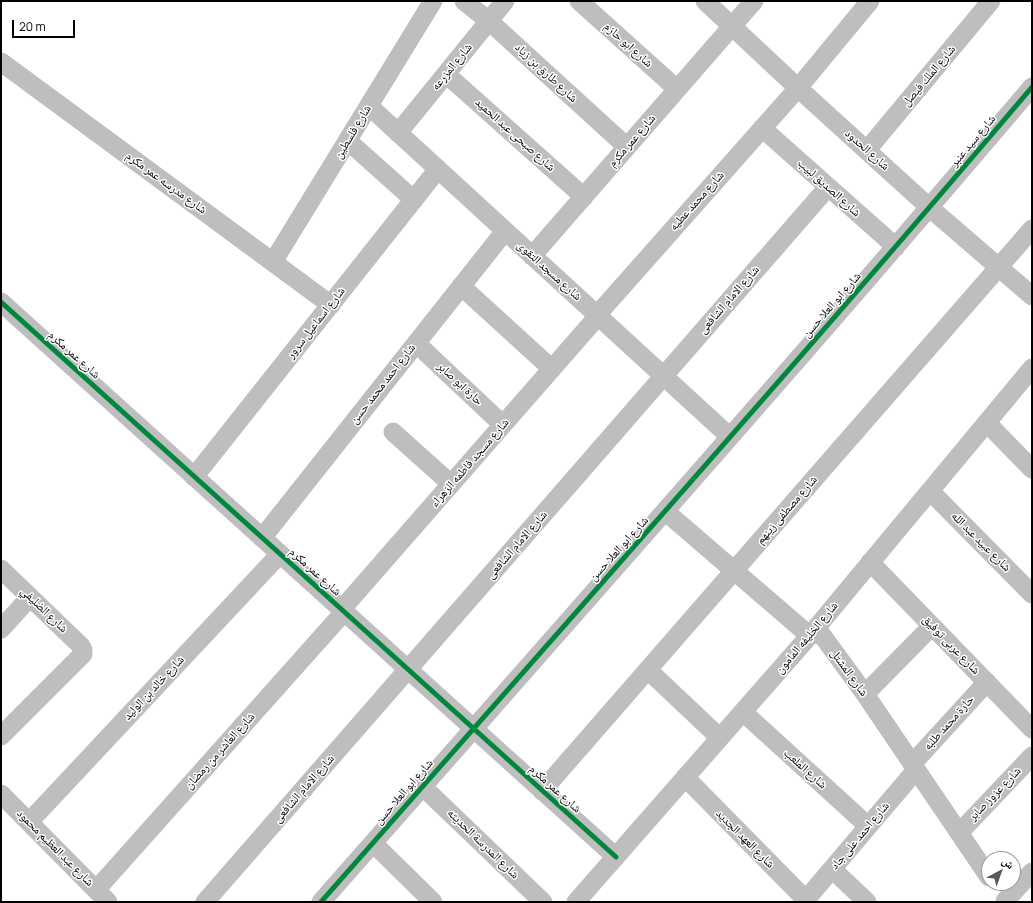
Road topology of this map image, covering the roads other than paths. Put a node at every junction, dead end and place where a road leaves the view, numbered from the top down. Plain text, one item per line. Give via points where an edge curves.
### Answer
1 (433, 1) edge
2 (464, 1) edge
3 (505, 1) edge
4 (579, 1) edge
5 (705, 1) edge
6 (754, 1) edge
7 (870, 1) edge
8 (991, 1) edge
9 (489, 21) junction
10 (733, 26) junction
11 (1, 62) edge
12 (446, 74) junction
13 (1032, 87) edge
14 (798, 88) junction
15 (677, 89) junction
16 (369, 106) junction
17 (762, 128) junction
18 (398, 133) junction
19 (348, 141) junction
20 (627, 147) junction
21 (867, 150) junction
22 (438, 169) junction
23 (828, 187) junction
24 (584, 197) junction
25 (414, 200) junction
26 (930, 208) junction
27 (1032, 229) edge
28 (505, 231) junction
29 (896, 247) junction
30 (532, 256) junction
31 (273, 262) junction
32 (999, 267) junction
33 (461, 286) junction
34 (1032, 296) edge
35 (1, 302) edge
36 (331, 305) junction
37 (598, 316) junction
38 (416, 343) junction
39 (1032, 368) edge
40 (552, 369) junction
41 (663, 375) junction
42 (987, 423) junction
43 (504, 425) junction
44 (393, 432) dead end
45 (730, 436) junction
46 (1032, 469) edge
47 (194, 478) junction
48 (451, 484) junction
49 (930, 491) junction
50 (666, 512) junction
51 (262, 538) junction
52 (280, 554) junction
53 (870, 562) junction
54 (1, 569) edge
55 (734, 571) junction
56 (1032, 594) edge
57 (30, 597) junction
58 (343, 611) junction
59 (932, 626) junction
60 (1, 629) edge
61 (811, 634) junction
62 (409, 670) junction
63 (648, 670) junction
64 (987, 682) junction
65 (865, 694) junction
66 (743, 712) junction
67 (473, 728) junction
68 (1032, 729) edge
69 (1, 736) edge
70 (720, 738) junction
71 (1032, 756) edge
72 (914, 767) junction
73 (685, 777) junction
74 (422, 786) junction
75 (542, 791) junction
76 (1, 794) edge
77 (29, 822) junction
78 (868, 826) junction
79 (959, 833) junction
80 (373, 843) junction
81 (616, 857) junction
82 (981, 865) edge
83 (832, 870) junction
84 (1032, 872) edge
85 (998, 891) edge
86 (102, 896) edge
87 (324, 901) edge
88 (805, 901) edge
89 (1005, 901) edge
90 (205, 902) edge
91 (433, 902) edge
92 (543, 902) edge
93 (576, 902) edge
94 (867, 902) edge

1 - 16 street, شارع فلسطين
2 - 9 street, شارع طارق بن زياد
3 - 9 street, شارع المزرعه
4 - 15 street, شارع ابو حازم
5 - 10 street, شارع الحدود
6 - 10 street, شارع عمر مكرم
7 - 14 street, شارع محمد عطيه
8 - 21 street, شارع الملك فيصل
9 - 12 street, شارع المزرعه
9 - 20 street, شارع طارق بن زياد
10 - 14 street, شارع الحدود
10 - 15 street, شارع عمر مكرم
11 - 31 street, شارع مدرسه عمر مكرم
12 - 18 street, شارع المزرعه
12 - 24 street, شارع صبحى عبد الحميد
13 - 26 street, شارع سيد عنبر
14 - 17 street, شارع محمد عطيه
14 - 21 street, شارع الحدود
15 - 20 street, شارع عمر مكرم
16 - 18 street, شارع مسجد التقوى
16 - 19 street, شارع فلسطين
17 - 23 street, شارع الصديق لبيب
17 - 37 street, شارع محمد عطيه
18 - 22 street, شارع مسجد التقوى
19 - 25 street
19 - 31 street, شارع فلسطين
20 - 24 street, شارع عمر مكرم
21 - 26 street, شارع الحدود
22 - 25 street, شارع اسماعيل سرور
22 - 28 street, شارع مسجد التقوى
23 - 29 street, شارع الصديق لبيب
23 - 41 street, شارع الامام الشافعى
24 - 30 street, شارع عمر مكرم
25 - 36 street, شارع اسماعيل سرور
26 - 29 street, شارع ابو العلا حسن
26 - 32 street, شارع الحدود
27 - 32 street, شارع مصطفى زينهم
28 - 30 street, شارع مسجد التقوى
28 - 33 street, شارع احمد محمد حسن
29 - 45 street, شارع ابو العلا حسن
30 - 37 street, شارع مسجد التقوى
31 - 36 street, شارع مدرسه عمر مكرم
32 - 34 street, شارع الحدود
32 - 55 street, شارع مصطفى زينهم
33 - 38 street, شارع احمد محمد حسن
33 - 40 street
35 - 47 street, شارع عمر مكرم
36 - 47 street, شارع اسماعيل سرور
37 - 40 street, شارع مسجد فاطمه الزهراء
37 - 41 street, شارع مسجد التقوى
38 - 43 street, حارة ابو صابر
38 - 51 street, شارع احمد محمد حسن
39 - 42 street, شارع الخليفه المامون
40 - 43 street, شارع مسجد فاطمه الزهراء
41 - 45 street, شارع مسجد التقوى
41 - 62 street, شارع الامام الشافعى
42 - 46 street
42 - 49 street, شارع الخليفه المامون
43 - 48 street, شارع مسجد فاطمه الزهراء
44 - 48 street
45 - 50 street, شارع ابو العلا حسن
47 - 51 street, شارع عمر مكرم
48 - 58 street, شارع مسجد فاطمه الزهراء
49 - 53 street, شارع الخليفه المامون
49 - 56 street, شارع عبيد عبد الله
50 - 55 street, شارع المشتل
50 - 67 street, شارع ابو العلا حسن
51 - 52 street, شارع عمر مكرم
52 - 58 street, شارع عمر مكرم
52 - 77 street, شارع خالد بن الوليد
53 - 59 street, شارع عربى توفيق
53 - 61 street, شارع الخليفه المامون
54 - 57 street, شارع الضليفي
55 - 61 street, شارع المشتل
55 - 63 street, شارع مصطفى زينهم
57 - 60 street
57 - 69 street, شارع الضليفي via 81,646 83,654
58 - 62 street, شارع عمر مكرم
58 - 86 street, شارع العاشر من رمضان
59 - 64 street, شارع عربى توفيق
59 - 65 street
61 - 65 street, شارع المشتل via 822,635
61 - 66 street, شارع الخليفه المامون
62 - 67 street, شارع عمر مكرم
62 - 90 street, شارع الامام الشافعى
63 - 70 street
63 - 75 street, شارع مصطفى زينهم
64 - 68 street, شارع عربى توفيق
64 - 72 street, حارة محمد طلبه
65 - 72 street, شارع المشتل
66 - 70 street, شارع الخليفه المامون
66 - 78 street, شارع الملعب
67 - 74 street, شارع ابو العلا حسن
67 - 75 street, شارع عمر مكرم
70 - 73 street, شارع الخليفه المامون
71 - 79 street, شارع عزوز صابر
72 - 78 street, شارع احمد على جاد
72 - 79 street, شارع المشتل
73 - 81 street, شارع الخليفه المامون
73 - 88 street, شارع العهد الجديد
74 - 80 street, شارع ابو العلا حسن
74 - 92 street, شارع المدرسة الحديثه
75 - 81 street, شارع عمر مكرم
76 - 77 street, شارع عبد العظيم محمود
77 - 86 street, شارع عبد العظيم محمود
78 - 83 street, شارع احمد على جاد
79 - 82 street, شارع المشتل
80 - 87 street, شارع ابو العلا حسن
80 - 91 street
81 - 93 street, شارع الخليفه المامون
83 - 88 street, شارع احمد على جاد
83 - 94 street
84 - 89 street
85 - 89 street

